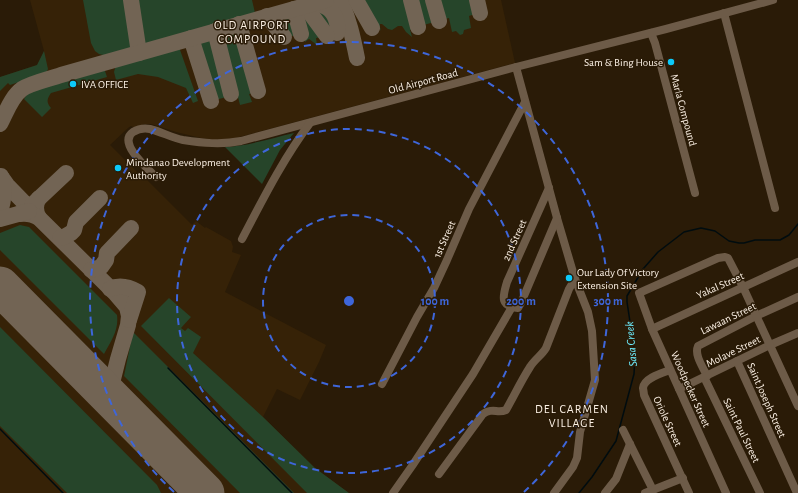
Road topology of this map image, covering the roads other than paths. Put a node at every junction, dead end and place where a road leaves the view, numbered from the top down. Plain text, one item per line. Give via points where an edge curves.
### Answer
1 (773, 0) edge
2 (724, 13) junction
3 (651, 33) junction
4 (516, 67) junction
5 (525, 102) junction
6 (310, 123) junction
7 (156, 177) dead end
8 (549, 188) junction
9 (695, 193) dead end
10 (775, 208) dead end
11 (557, 218) junction
12 (242, 239) dead end
13 (798, 262) edge
14 (575, 279) junction
15 (743, 287) junction
16 (798, 297) edge
17 (512, 307) junction
18 (756, 316) junction
19 (652, 329) junction
20 (798, 333) edge
21 (770, 345) junction
22 (737, 361) junction
23 (670, 370) junction
24 (705, 376) junction
25 (382, 384) dead end
26 (679, 389) junction
27 (798, 406) edge
28 (623, 430) dead end
29 (630, 444) junction
30 (439, 474) dead end
31 (683, 478) junction
32 (654, 490) junction
33 (393, 493) edge
34 (554, 493) edge
35 (605, 493) edge
36 (645, 493) edge
37 (690, 493) edge
38 (726, 493) edge
39 (760, 493) edge
40 (796, 493) edge

1 - 2 street, Old Airport Road
2 - 3 street, Old Airport Road
2 - 10 street
3 - 4 street, Old Airport Road
3 - 9 street, Marla Compound
4 - 5 street
4 - 6 street, Old Airport Road
5 - 8 street
5 - 25 street, 1st Street via 469,209 434,288
6 - 7 street, Old Airport Road via 222,144 179,139 152,130 137,130 130,134 130,148
6 - 12 street via 285,160
8 - 11 street
8 - 17 street, 2nd Street via 507,282 503,300
11 - 14 street
11 - 17 street via 520,306
13 - 15 street, Yakal Street
14 - 30 street via 546,348 530,366 506,410 488,411 483,414
14 - 34 street via 590,322 595,380 579,440 577,458
15 - 18 street
15 - 19 street, Yakal Street
15 - 19 street, Woodpecker Street via 728,258 722,257 639,293
16 - 18 street, Lawaan Street
17 - 33 street via 474,374
18 - 21 street
18 - 24 street, Lawaan Street via 698,346 696,350
19 - 23 street, Woodpecker Street
20 - 21 street, Molave Street
21 - 22 street, Molave Street
21 - 27 street
22 - 24 street, Molave Street
22 - 40 street, Saint Joseph Street
23 - 26 street, Woodpecker Street
23 - 31 street, Oriole Street via 649,379 643,388
24 - 26 street, Molave Street
24 - 39 street, Saint Paul Street
26 - 38 street, Woodpecker Street
28 - 29 street
29 - 32 street
29 - 35 street via 616,479
31 - 32 street
31 - 37 street, Oriole Street
32 - 36 street

